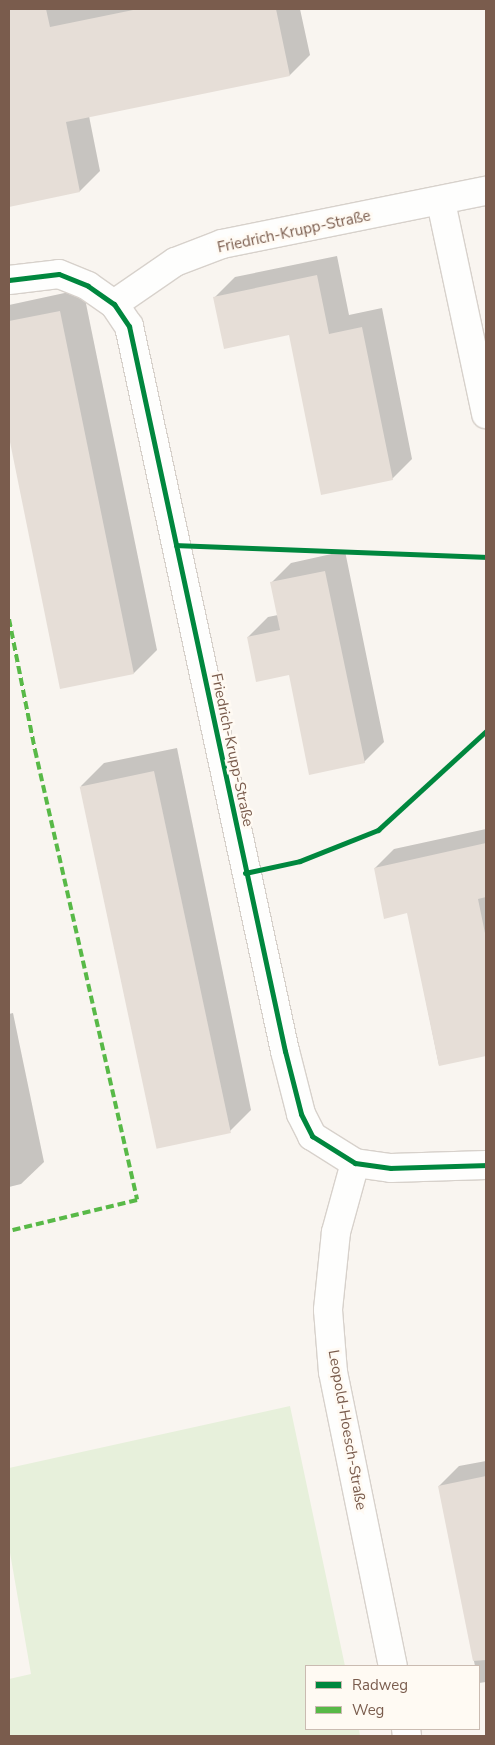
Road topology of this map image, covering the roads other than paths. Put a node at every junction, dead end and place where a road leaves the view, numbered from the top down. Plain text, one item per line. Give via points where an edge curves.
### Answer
1 (486, 191) edge
2 (441, 202) junction
3 (9, 280) edge
4 (114, 304) junction
5 (486, 414) edge
6 (355, 1163) junction
7 (486, 1165) edge
8 (393, 1665) edge

1 - 2 street, Friedrich-Krupp-Straße
2 - 4 street, Friedrich-Krupp-Straße via 222,244 175,262
2 - 5 street
3 - 4 street, Friedrich-Krupp-Straße via 59,274 88,286
4 - 6 street, Friedrich-Krupp-Straße via 129,326 245,873 301,1114 312,1136
6 - 7 street, Friedrich-Krupp-Straße via 390,1168
6 - 8 street, Leopold-Hoesch-Straße via 336,1232 328,1310 333,1372

